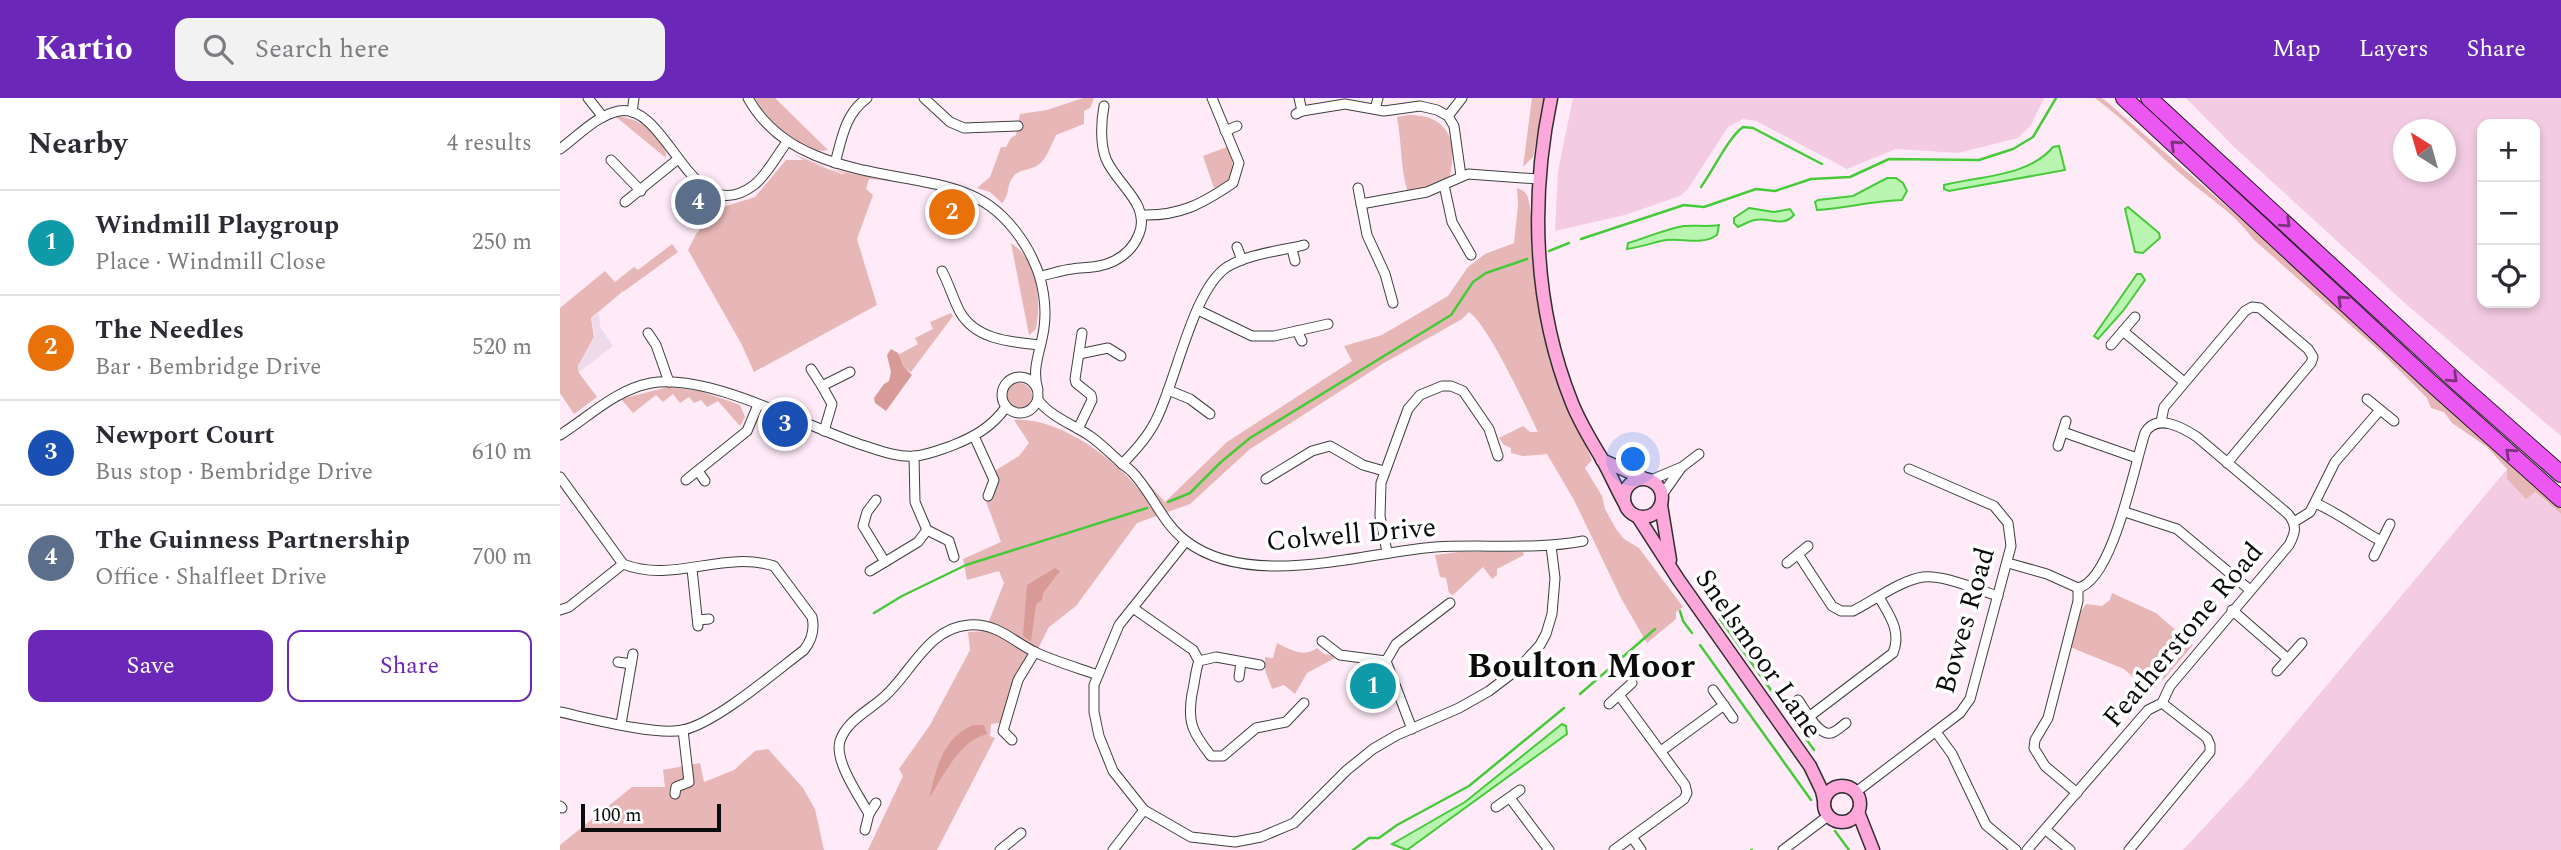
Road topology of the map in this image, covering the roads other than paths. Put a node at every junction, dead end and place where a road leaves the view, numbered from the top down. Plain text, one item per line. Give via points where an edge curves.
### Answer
1 (588, 98) edge
2 (634, 98) edge
3 (748, 98) edge
4 (867, 98) edge
5 (923, 98) edge
6 (1212, 98) edge
7 (1300, 98) edge
8 (1378, 98) edge
9 (1462, 98) edge
10 (1551, 98) edge
11 (2149, 98) edge
12 (2126, 101) edge
13 (1104, 106) dead end
14 (1375, 109) junction
15 (632, 112) junction
16 (1448, 116) junction
17 (603, 117) junction
18 (1018, 126) dead end
19 (1237, 126) dead end
20 (1225, 131) junction
21 (787, 142) junction
22 (560, 149) edge
23 (678, 159) junction
24 (611, 160) dead end
25 (835, 163) junction
26 (1461, 176) junction
27 (1538, 179) junction
28 (1444, 185) junction
29 (1358, 188) dead end
30 (641, 191) junction
31 (625, 202) dead end
32 (1361, 204) junction
33 (1142, 215) junction
34 (1304, 245) dead end
35 (1237, 247) dead end
36 (1292, 248) junction
37 (1471, 255) dead end
38 (1242, 260) junction
39 (1295, 261) dead end
40 (942, 271) dead end
41 (1041, 276) junction
42 (1393, 303) dead end
43 (1198, 310) junction
44 (2134, 317) dead end
45 (1328, 324) dead end
46 (1297, 331) junction
47 (2123, 331) junction
48 (1082, 332) dead end
49 (648, 333) dead end
50 (1302, 341) dead end
51 (1040, 345) junction
52 (2111, 345) dead end
53 (1079, 354) junction
54 (1121, 356) dead end
55 (1036, 358) junction
56 (811, 369) dead end
57 (850, 372) dead end
58 (1021, 376) junction
59 (669, 382) junction
60 (2184, 382) junction
61 (822, 386) junction
62 (1168, 390) junction
63 (2367, 399) dead end
64 (1036, 400) junction
65 (758, 405) junction
66 (1006, 407) junction
67 (2380, 410) junction
68 (1210, 414) dead end
69 (2066, 421) dead end
70 (2394, 421) dead end
71 (2161, 422) junction
72 (1078, 429) junction
73 (824, 431) junction
74 (2063, 432) junction
75 (560, 435) edge
76 (974, 436) junction
77 (2058, 446) dead end
78 (1699, 454) dead end
79 (914, 456) junction
80 (1498, 456) dead end
81 (2137, 458) junction
82 (1602, 460) junction
83 (2227, 463) junction
84 (1122, 464) junction
85 (1682, 467) junction
86 (1909, 468) dead end
87 (698, 471) junction
88 (1384, 471) junction
89 (2561, 474) edge
90 (560, 477) edge
91 (1266, 478) dead end
92 (1647, 479) junction
93 (686, 480) dead end
94 (705, 481) dead end
95 (988, 496) dead end
96 (2561, 499) edge
97 (876, 500) dead end
98 (1662, 500) junction
99 (1624, 502) junction
100 (2315, 503) junction
101 (2124, 512) junction
102 (1638, 517) junction
103 (2294, 522) junction
104 (2390, 524) dead end
105 (927, 530) junction
106 (1186, 541) junction
107 (1583, 541) dead end
108 (2381, 541) junction
109 (1551, 546) junction
110 (1808, 546) dead end
111 (1387, 552) junction
112 (1798, 554) junction
113 (2374, 556) dead end
114 (954, 557) dead end
115 (885, 562) junction
116 (1787, 563) dead end
117 (2008, 563) junction
118 (623, 564) junction
119 (1671, 567) junction
120 (692, 569) junction
121 (870, 571) dead end
122 (2078, 589) junction
123 (2250, 590) junction
124 (1998, 596) junction
125 (1879, 597) junction
126 (1450, 603) dead end
127 (1133, 608) junction
128 (560, 610) edge
129 (2232, 611) junction
130 (709, 619) dead end
131 (1322, 641) dead end
132 (2302, 643) dead end
133 (1035, 652) junction
134 (2287, 658) junction
135 (1199, 661) junction
136 (1386, 661) junction
137 (618, 662) dead end
138 (1241, 662) junction
139 (1260, 664) dead end
140 (2277, 671) dead end
141 (1098, 675) junction
142 (1239, 677) dead end
143 (1632, 683) dead end
144 (1713, 690) dead end
145 (1619, 695) junction
146 (1798, 700) dead end
147 (1304, 703) dead end
148 (2162, 703) junction
149 (1609, 704) dead end
150 (1724, 705) junction
151 (560, 712) edge
152 (1810, 716) junction
153 (1733, 718) dead end
154 (621, 723) junction
155 (1846, 723) dead end
156 (1412, 729) junction
157 (683, 730) junction
158 (1936, 732) junction
159 (1012, 740) dead end
160 (1661, 751) junction
161 (1810, 766) junction
162 (1839, 785) junction
163 (1520, 790) dead end
164 (1856, 792) junction
165 (2077, 793) junction
166 (675, 794) dead end
167 (1510, 798) junction
168 (1824, 800) junction
169 (876, 803) dead end
170 (1496, 807) dead end
171 (1144, 810) junction
172 (1858, 811) junction
173 (869, 814) junction
174 (1828, 816) junction
175 (1841, 822) junction
176 (865, 830) dead end
177 (2046, 830) junction
178 (1021, 833) dead end
179 (1632, 837) junction
180 (1871, 846) edge
181 (1000, 850) edge
182 (1113, 850) edge
183 (1549, 850) edge
184 (1614, 850) edge
185 (1641, 850) edge
186 (1783, 850) edge
187 (2016, 850) edge
188 (2027, 850) edge
189 (2070, 850) edge
190 (2129, 850) edge

1 - 17 street
2 - 15 street
3 - 21 street
4 - 25 street via 848,119
5 - 18 street via 956,125 1000,133
6 - 20 street
7 - 14 street via 1299,113 1345,104
8 - 14 street
9 - 16 street
10 - 27 street
11 -> 89 highway
96 -> 12 highway
13 - 33 street via 1105,155
14 - 16 street via 1420,106
15 - 17 street via 620,110
15 - 23 street via 647,121
16 - 26 street
17 - 22 street
19 - 20 street
20 - 33 street via 1239,163 1233,183 1178,213
21 - 23 street via 758,182 735,194 706,188
21 - 25 street
23 - 30 street
24 - 30 street
25 - 41 street via 941,185 989,205 1021,239
26 - 27 street
26 - 28 street
27 - 82 street via 1540,265 1552,340 1572,404
28 - 32 street
28 - 37 street via 1452,222
29 - 32 street
30 - 31 street
32 - 42 street via 1367,234
33 - 41 street via 1142,226 1129,252 1098,267
34 - 36 street
35 - 38 street
36 - 38 street
36 - 39 street
38 - 43 street via 1212,281
40 - 51 street via 971,327 998,340
41 - 51 street via 1045,319
43 - 46 street via 1252,336
43 - 62 street
44 - 47 street
45 - 46 street
46 - 50 street
47 - 52 street
47 - 60 street
48 - 53 street
49 - 59 street
51 - 55 street
53 - 54 street via 1108,348
53 - 72 street via 1076,383 1092,400
55 - 58 street
55 - 64 street
56 - 61 street
57 - 61 street
58 - 64 street, Colwell Drive via 1035,383
58 - 66 street via 1004,386
59 - 65 street via 716,389
59 - 75 street via 628,390
60 - 71 street via 2164,407
60 - 83 street via 2252,307 2260,308 2311,353 2311,363
61 - 73 street via 832,404
62 - 68 street
62 - 84 street via 1155,424
63 - 67 street
64 - 66 street via 1022,414
64 - 72 street, Colwell Drive
65 - 73 street
65 - 87 street via 747,431
66 - 76 street via 997,421
67 - 70 street
67 - 100 street via 2334,463
69 - 74 street
71 - 81 street via 2148,426
71 - 83 street, Featherstone Road via 2188,431
72 - 84 street, Colwell Drive
73 - 79 street via 883,452
74 - 77 street
74 - 81 street
76 - 79 street
76 - 95 street via 994,480
78 - 85 street
79 - 105 street via 915,502
80 - 88 street via 1489,429 1463,391 1442,386 1420,395 1408,409
81 - 101 street
82 - 92 street
82 - 99 street
83 - 103 street, Featherstone Road
84 - 106 street, Colwell Drive
85 - 92 street
85 - 98 street
86 - 117 street, Bowes Road via 1994,506 2011,533
87 - 93 street
87 - 94 street
88 - 91 street via 1330,446 1312,451
88 - 111 street via 1379,495
90 - 118 street
92 - 98 street via 1658,486
92 - 99 street via 1631,483
97 - 115 street via 863,526
98 - 102 street via 1654,514
98 - 119 street, Snelsmoor Lane
99 - 102 street
100 - 103 street
100 - 108 street
101 - 122 street via 2093,579
101 - 123 street via 2177,529
102 - 119 street, Snelsmoor Lane
103 - 123 street, Featherstone Road via 2289,545
104 - 108 street
105 - 114 street via 949,541
105 - 115 street via 918,542
106 - 111 street, Colwell Drive via 1240,563 1278,567
106 - 127 street
107 - 109 street, Colwell Drive
108 - 113 street
109 - 111 street, Colwell Drive
109 - 156 street via 1555,578 1552,614 1534,653 1489,691
110 - 112 street
112 - 116 street
112 - 125 street via 1838,610 1853,611
115 - 121 street
117 - 122 street
117 - 124 street, Bowes Road
118 - 120 street via 654,572
118 - 128 street
119 - 161 street, Snelsmoor Lane
120 - 130 street via 698,623
120 - 157 street via 744,560 774,566 814,625 804,650 713,718
122 - 165 street via 2048,718 2034,748 2039,760
123 - 129 street, Featherstone Road
124 - 125 street via 1922,577
124 - 158 street, Bowes Road via 1970,699
125 - 152 street via 1897,632 1893,653
126 - 136 street via 1396,644
127 - 135 street via 1193,650
127 - 141 street via 1119,625
129 - 134 street
129 - 148 street, Featherstone Road via 2170,686
131 - 136 street via 1340,655
132 - 134 street
133 - 141 street
133 - 159 street via 998,730
133 - 173 street via 1011,636 968,625 922,651 892,690 850,725 840,741 839,758
134 - 140 street
135 - 138 street via 1216,657
135 - 147 street via 1190,723 1211,756 1223,756 1256,728 1286,722
136 - 156 street
137 - 154 street via 632,659
138 - 139 street
138 - 142 street
141 - 171 street via 1094,712 1102,748 1112,771
143 - 145 street
144 - 150 street
145 - 149 street
145 - 160 street
146 - 152 street
148 - 165 street, Featherstone Road via 2148,710
148 - 190 street via 2207,738 2210,752
150 - 153 street
150 - 160 street
151 - 154 street
152 - 155 street via 1827,733
154 - 157 street via 656,731
156 - 171 street via 1373,749 1294,823 1261,837 1235,842 1191,837
157 - 166 street via 689,782 676,787
158 - 164 street, Bowes Road
158 - 187 street via 1952,754 1986,825
160 - 179 street via 1685,785 1686,794
161 - 162 street, Snelsmoor Lane
161 - 168 street, Snelsmoor Lane
162 - 164 street
162 - 168 street via 1829,790
163 - 167 street
164 - 172 street
165 - 177 street, Featherstone Road
167 - 170 street
167 - 183 street
168 - 174 street
169 - 173 street
171 - 182 street
172 - 175 street via 1851,820
172 - 180 street
173 - 176 street
174 - 175 street
174 - 186 street
175 - 180 street
177 - 188 street, Featherstone Road
177 - 189 street
178 - 181 street
179 - 184 street
179 - 185 street

